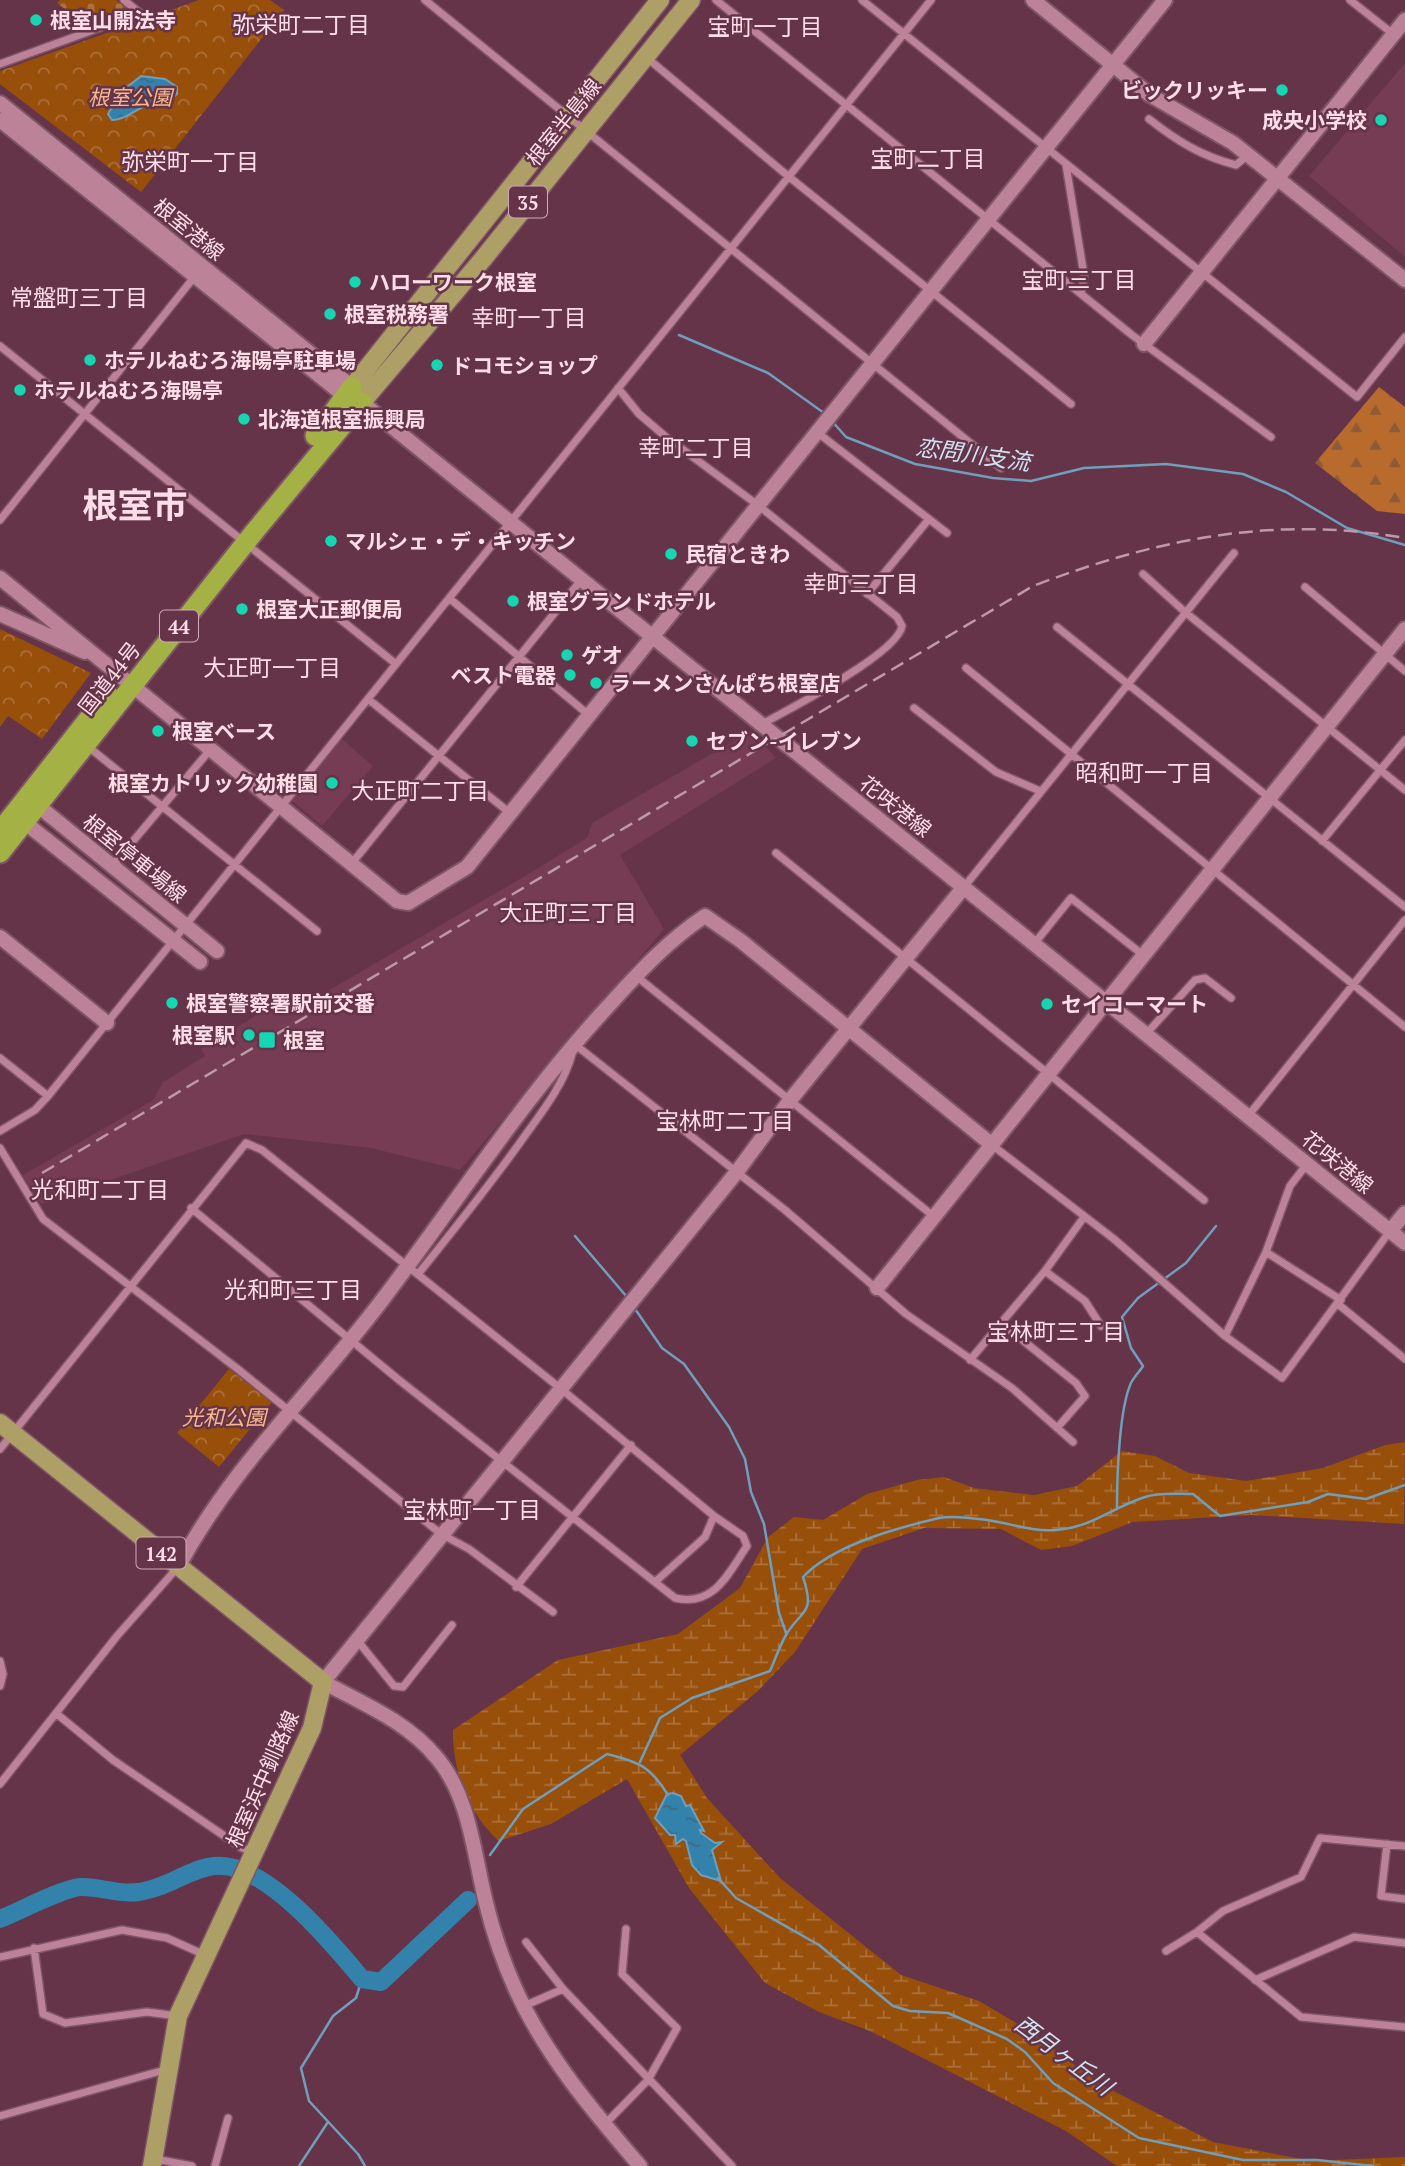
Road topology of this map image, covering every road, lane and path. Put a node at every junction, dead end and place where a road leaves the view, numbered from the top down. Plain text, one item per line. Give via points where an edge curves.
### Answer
1 (124, 0) edge
2 (425, 0) edge
3 (660, 0) edge
4 (691, 0) edge
5 (716, 0) edge
6 (862, 0) edge
7 (931, 0) edge
8 (1033, 0) edge
9 (1165, 0) edge
10 (1350, 0) edge
11 (1405, 20) edge
12 (903, 34) junction
13 (1393, 34) junction
14 (645, 56) junction
15 (0, 64) edge
16 (1114, 64) junction
17 (0, 103) edge
18 (846, 105) junction
19 (568, 116) junction
20 (1149, 119) dead end
21 (0, 120) edge
22 (586, 131) junction
23 (1045, 149) junction
24 (1248, 155) junction
25 (1066, 164) junction
26 (788, 176) junction
27 (1277, 178) junction
28 (988, 220) junction
29 (731, 248) junction
30 (199, 272) junction
31 (1202, 273) junction
32 (1405, 280) edge
33 (931, 291) junction
34 (1081, 294) junction
35 (1405, 337) edge
36 (1144, 344) junction
37 (0, 346) edge
38 (872, 363) junction
39 (618, 388) junction
40 (353, 395) junction
41 (1071, 404) dead end
42 (85, 415) junction
43 (818, 433) junction
44 (1271, 437) dead end
45 (1001, 468) dead end
46 (759, 506) junction
47 (929, 519) junction
48 (0, 520) edge
49 (511, 522) junction
50 (947, 533) dead end
51 (241, 540) junction
52 (1234, 553) dead end
53 (1143, 574) dead end
54 (0, 578) edge
55 (582, 579) junction
56 (1305, 587) dead end
57 (867, 594) junction
58 (449, 598) junction
59 (1185, 612) junction
60 (0, 614) edge
61 (1057, 627) dead end
62 (1405, 629) edge
63 (653, 636) junction
64 (1384, 654) junction
65 (517, 657) junction
66 (105, 661) junction
67 (396, 664) junction
68 (967, 668) dead end
69 (1405, 671) edge
70 (127, 680) junction
71 (1126, 684) junction
72 (368, 699) junction
73 (915, 708) dead end
74 (590, 716) junction
75 (762, 724) junction
76 (1326, 727) junction
77 (1405, 740) edge
78 (86, 744) junction
79 (210, 750) junction
80 (1069, 754) junction
81 (439, 756) junction
82 (1380, 770) junction
83 (1405, 790) edge
84 (1040, 791) junction
85 (1269, 798) junction
86 (33, 801) junction
87 (164, 806) junction
88 (280, 807) junction
89 (510, 814) junction
90 (11, 823) edge
91 (1322, 841) junction
92 (0, 853) edge
93 (776, 853) dead end
94 (235, 864) junction
95 (351, 864) junction
96 (112, 866) junction
97 (1212, 869) junction
98 (964, 887) junction
99 (1405, 907) edge
100 (1405, 920) edge
101 (185, 926) junction
102 (317, 931) dead end
103 (0, 936) edge
104 (174, 941) junction
105 (1034, 944) junction
106 (217, 951) dead end
107 (1143, 955) junction
108 (906, 958) junction
109 (200, 962) dead end
110 (636, 976) junction
111 (1354, 986) junction
112 (1231, 998) dead end
113 (1105, 1001) junction
114 (107, 1023) junction
115 (1405, 1027) edge
116 (849, 1028) junction
117 (1146, 1034) junction
118 (573, 1043) junction
119 (0, 1058) edge
120 (1049, 1072) junction
121 (48, 1096) junction
122 (791, 1099) junction
123 (1248, 1116) junction
124 (0, 1131) edge
125 (991, 1144) junction
126 (0, 1148) edge
127 (1307, 1163) junction
128 (736, 1173) junction
129 (1204, 1200) dead end
130 (191, 1208) junction
131 (1405, 1213) edge
132 (932, 1216) junction
133 (1084, 1217) junction
134 (1390, 1231) junction
135 (1405, 1243) edge
136 (1266, 1252) junction
137 (413, 1268) junction
138 (1045, 1271) junction
139 (131, 1286) junction
140 (877, 1288) junction
141 (1339, 1302) junction
142 (1001, 1323) junction
143 (1101, 1326) dead end
144 (1225, 1336) junction
145 (349, 1339) junction
146 (1405, 1359) edge
147 (970, 1360) junction
148 (560, 1388) junction
149 (287, 1412) junction
150 (6, 1428) edge
151 (1057, 1428) junction
152 (1073, 1442) dead end
153 (631, 1445) junction
154 (0, 1449) edge
155 (501, 1461) junction
156 (714, 1516) junction
157 (570, 1518) junction
158 (441, 1534) junction
159 (178, 1567) junction
160 (654, 1582) junction
161 (516, 1587) junction
162 (553, 1612) dead end
163 (452, 1625) dead end
164 (357, 1640) junction
165 (0, 1661) edge
166 (323, 1682) junction
167 (0, 1686) edge
168 (57, 1714) junction
169 (0, 1784) edge
170 (1387, 1844) junction
171 (1405, 1846) edge
172 (249, 1864) junction
173 (1405, 1899) edge
174 (626, 1929) dead end
175 (1197, 1932) junction
176 (526, 1942) dead end
177 (1405, 1943) edge
178 (34, 1948) junction
179 (1166, 1951) dead end
180 (205, 1955) junction
181 (0, 1957) edge
182 (1255, 1980) junction
183 (563, 1989) junction
184 (523, 2006) junction
185 (178, 2016) junction
186 (1405, 2027) edge
187 (168, 2069) junction
188 (648, 2080) junction
189 (0, 2116) edge
190 (228, 2118) dead end
191 (605, 2125) junction
192 (153, 2162) edge
193 (192, 2166) edge
194 (215, 2166) edge
195 (640, 2166) edge
196 (732, 2166) edge

1 - 15 street via 140,13
2 - 19 street
3 - 19 main road, 根室半島線 / 35
4 - 14 main road, 根室半島線 / 35
5 - 18 street
6 - 12 street
7 - 12 street
8 - 16 street
9 - 16 street
10 - 13 street
11 - 13 street
12 - 18 street
12 - 23 street
13 - 27 street
14 - 22 main road, 根室半島線 / 35
14 - 26 street
16 - 23 street
16 - 24 street via 1150,95
17 - 30 street, 根室港線
18 - 26 street
18 - 28 street
19 - 22 street
19 - 40 main road, 根室半島線 / 35
20 - 24 street via 1178,142 1221,161 1236,164
21 - 30 street, 根室港線
22 - 29 street
22 - 40 main road, 根室半島線 / 35
23 - 25 street
23 - 28 street
24 - 27 street
25 - 31 street
25 - 34 street via 1084,275
26 - 29 street
26 - 33 street
27 - 31 street
27 - 32 street
28 - 33 street
28 - 34 street
29 - 38 street
29 - 39 street
30 - 40 street, 根室港線
30 - 42 street
31 - 35 street via 1357,397
31 - 36 street
33 - 38 street
33 - 41 street
34 - 36 street
36 - 44 street
37 - 42 street
38 - 43 street
38 - 45 street
39 - 46 street via 648,422
39 - 49 street
40 - 49 street, 花咲港線
40 - 51 highway, 国道44号 / 44
42 - 48 street
42 - 51 street
43 - 46 street
43 - 47 street
46 - 57 street
46 - 63 street
47 - 50 street
47 - 57 street
49 - 55 street, 花咲港線
49 - 58 street
51 - 67 street
51 - 70 highway, 国道44号 / 44
52 - 59 street
53 - 59 street
54 - 66 street
55 - 63 street, 花咲港線
55 - 65 street
56 - 64 street
57 - 75 street via 897,617 902,626 896,639 840,681
58 - 65 street
58 - 67 street
59 - 71 street
59 - 76 street
60 - 66 street
61 - 71 street
62 - 64 street
63 - 74 street
63 - 75 street, 花咲港線
64 - 69 street
64 - 76 street
65 - 74 street
65 - 81 street
66 - 70 street
67 - 72 street
68 - 80 street
70 - 78 highway, 国道44号 / 44
70 - 79 street
70 - 86 highway, 国道44号 / 44
71 - 80 street
71 - 85 street
72 - 81 street
72 - 88 street
73 - 84 street via 996,772
74 - 89 street
75 - 98 street, 花咲港線
76 - 82 street
76 - 85 street
77 - 82 street
78 - 86 highway, 国道44号 / 44
78 - 87 street
79 - 87 street
79 - 88 street
80 - 84 street
80 - 97 street
81 - 89 street
81 - 95 street
82 - 83 street
82 - 91 street
84 - 98 street
85 - 91 street
85 - 97 street
86 - 90 highway, 国道44号 / 44
86 - 96 street, 根室停車場線
87 - 94 street
87 - 96 street
88 - 94 street
88 - 95 street
89 - 95 street via 457,876 408,903 397,901
90 - 92 highway, 国道44号 / 44
90 - 104 street, 根室停車場線
91 - 99 street
93 - 108 street
94 - 101 street
94 - 102 street
96 - 101 street, 根室停車場線
97 - 107 street
97 - 111 street
98 - 105 street, 花咲港線
98 - 108 street
100 - 111 street
101 - 104 street
101 - 106 street, 根室停車場線
103 - 114 street
104 - 109 street, 根室停車場線
104 - 114 street
105 - 107 street via 1071,898
105 - 113 street, 花咲港線
107 - 113 street
108 - 116 street
108 - 120 street
110 - 116 street via 705,916
110 - 118 street
110 - 122 street
111 - 115 street
111 - 123 street
112 - 117 street via 1205,978 1195,980
113 - 117 street, 花咲港線
113 - 120 street
114 - 121 street
116 - 122 street
116 - 125 street
117 - 123 street, 花咲港線
118 - 128 street
118 - 137 street via 473,1171
118 - 137 street via 559,1084 536,1120 486,1190
119 - 121 street
120 - 125 street
120 - 129 street
121 - 124 street via 35,1110
122 - 128 street
122 - 132 street
123 - 127 street, 花咲港線
125 - 132 street
125 - 133 street
126 - 139 street via 43,1219
127 - 134 street, 花咲港線
127 - 136 street via 1290,1185
128 - 140 street
128 - 148 street
130 - 137 street via 246,1143 262,1150
130 - 139 street
130 - 145 street
131 - 134 street
132 - 140 street
133 - 138 street
133 - 144 street
134 - 135 street, 花咲港線
134 - 141 street
136 - 141 street
136 - 144 street
137 - 145 street
137 - 148 street
138 - 142 street
138 - 143 street via 1085,1301
139 - 149 street
139 - 150 street
140 - 147 street
141 - 144 street via 1282,1378
141 - 146 street
142 - 147 street
142 - 151 street via 1076,1383 1085,1396
145 - 149 street
145 - 155 street
147 - 151 street via 1012,1388
148 - 153 street
148 - 155 street
149 - 158 street
149 - 159 street via 230,1481
150 - 154 street
150 - 159 main road, 142
151 - 152 street
153 - 156 street
153 - 157 street
155 - 157 street
155 - 158 street
156 - 160 street via 705,1536
156 - 160 street via 743,1536 747,1546 722,1583 704,1598 690,1601 675,1598
157 - 160 street
157 - 161 street
158 - 161 street via 469,1549
158 - 164 street
159 - 166 main road, 142
159 - 168 street
161 - 162 street
163 - 164 street via 403,1687 394,1685
164 - 166 street
165 - 167 street
166 - 172 main road, 根室浜中釧路線 via 312,1728
166 - 184 street via 399,1723 445,1768 459,1795 495,1936
168 - 169 street
168 - 172 street via 161,1794 242,1848
170 - 171 street
170 - 173 street via 1381,1896
170 - 175 street via 1320,1838 1301,1877 1223,1911
172 - 180 main road, 根室浜中釧路線
174 - 188 street via 622,1974 677,2028
175 - 179 street
175 - 182 street
176 - 183 street
177 - 182 street via 1354,1937
178 - 180 street via 122,1930 167,1938
178 - 181 street
178 - 185 street via 43,2014 65,2023 147,2012
180 - 185 main road, 根室浜中釧路線
182 - 186 street via 1301,2017
183 - 184 street
183 - 188 street
184 - 191 street via 561,2070
185 - 187 main road, 根室浜中釧路線
187 - 189 street
187 - 192 main road, 根室浜中釧路線
188 - 191 street
188 - 196 street
190 - 194 street
191 - 195 street
192 - 193 street

